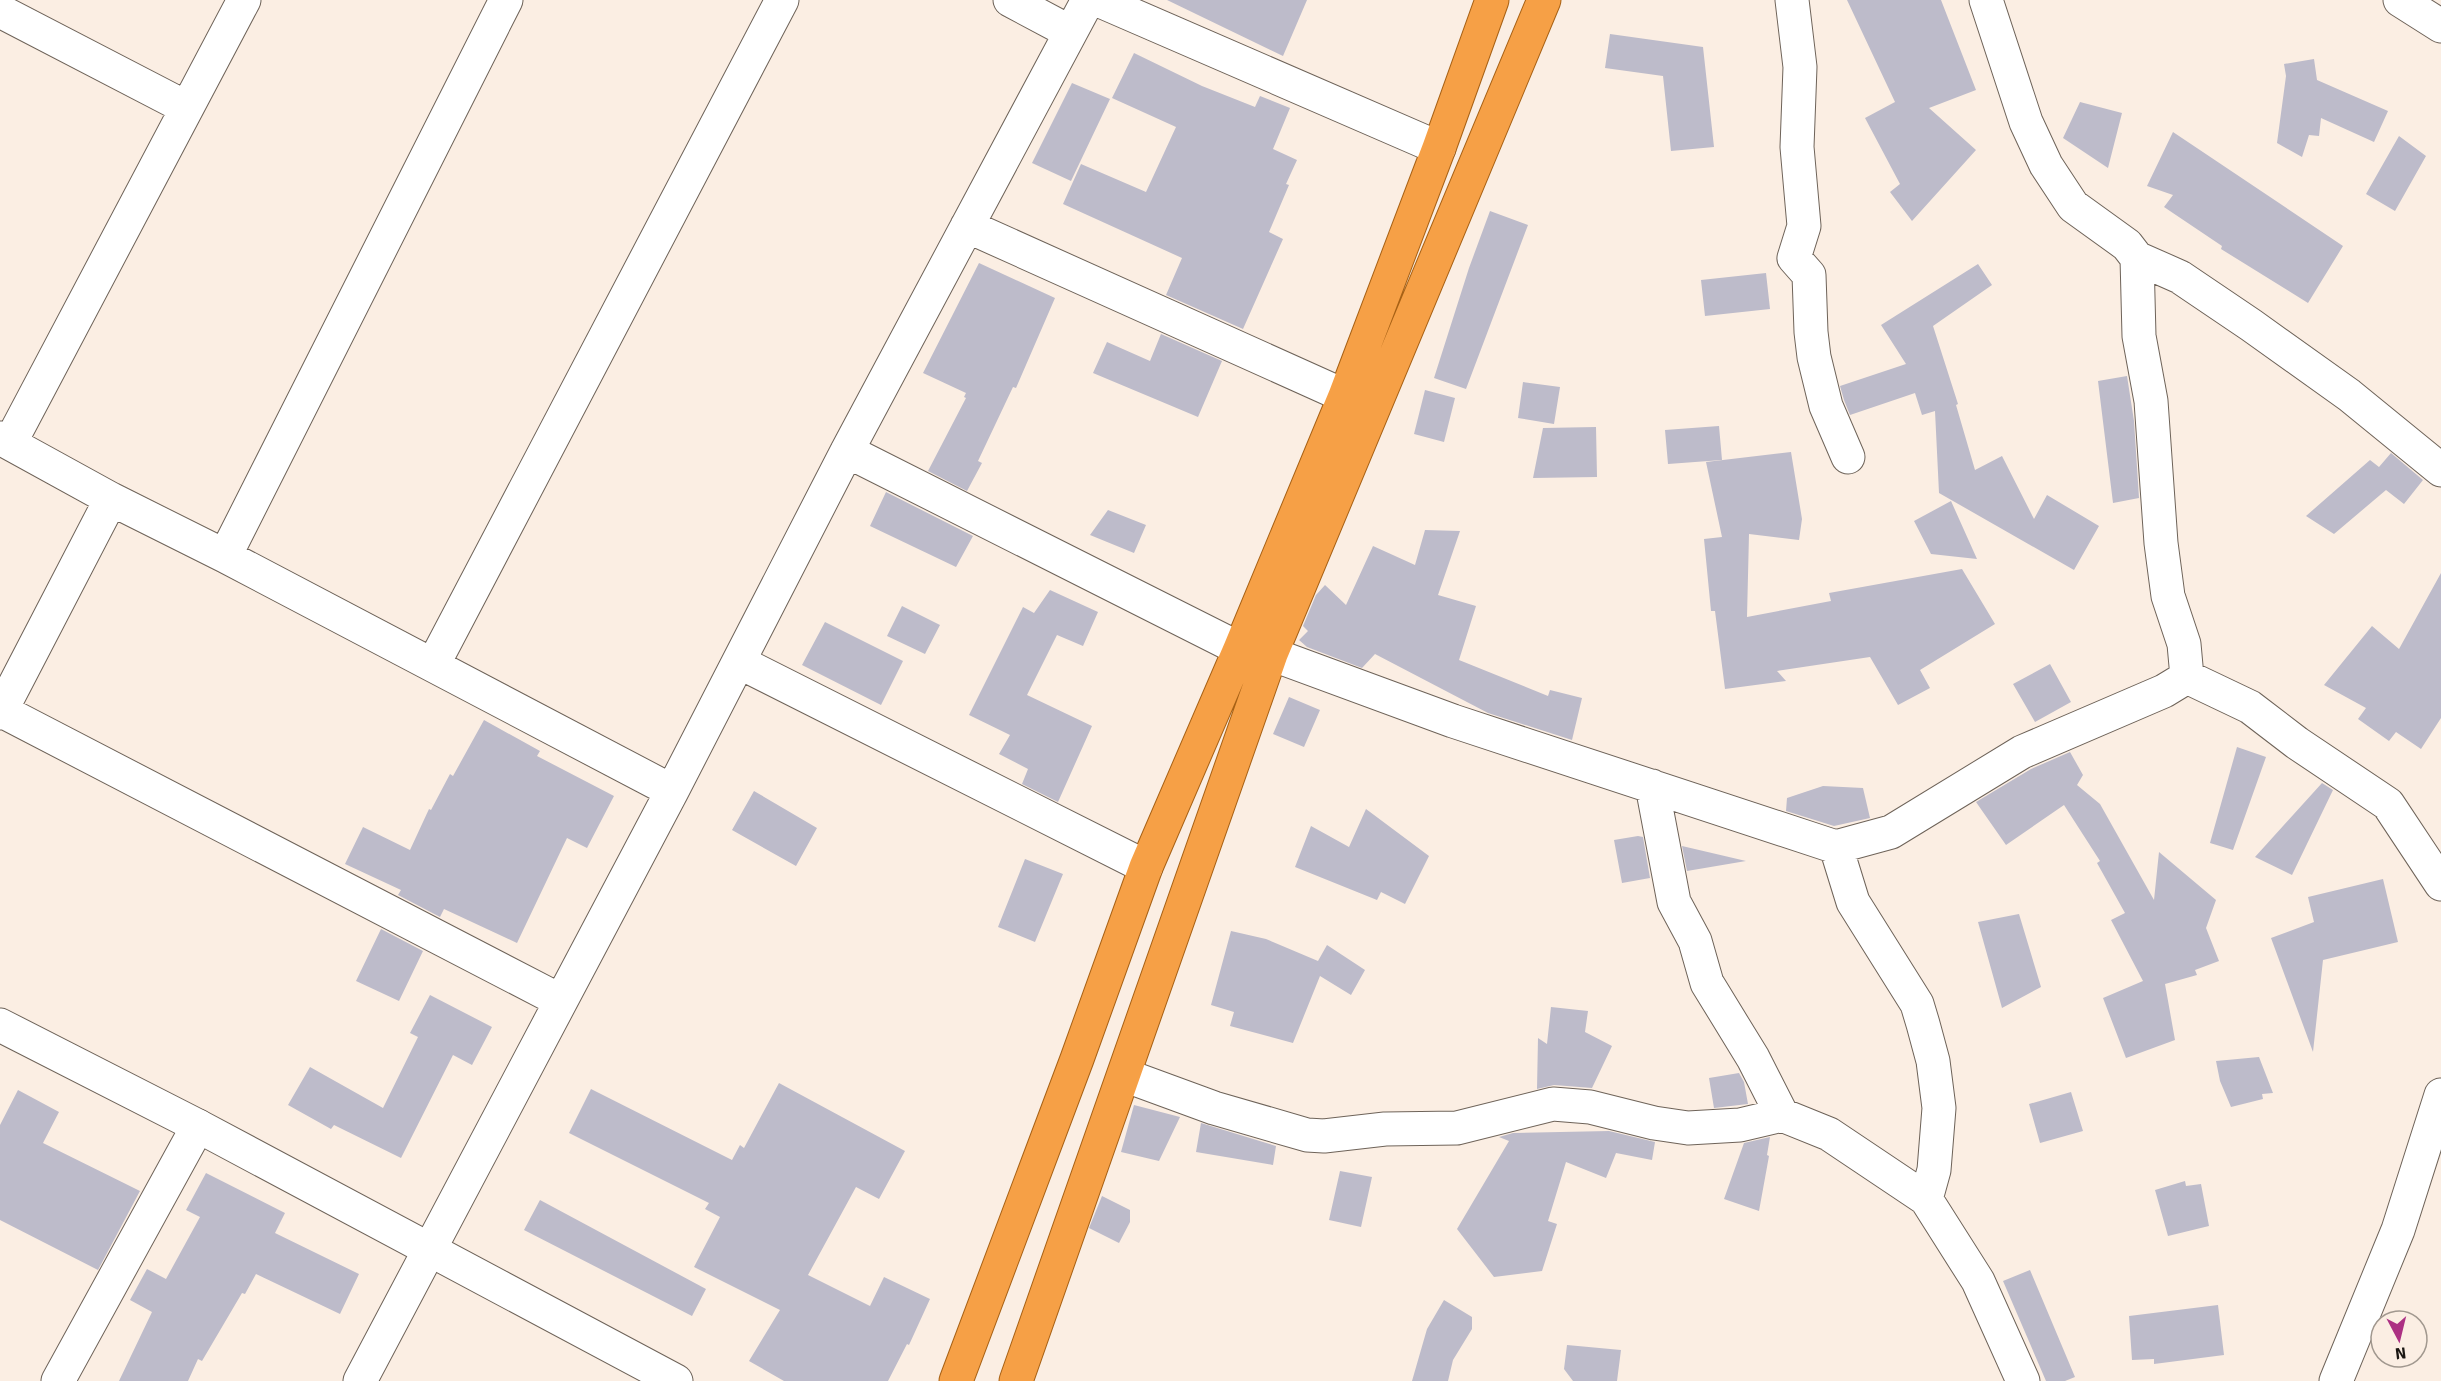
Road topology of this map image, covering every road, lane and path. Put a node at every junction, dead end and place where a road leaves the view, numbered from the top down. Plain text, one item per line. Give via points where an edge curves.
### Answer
1 (244, 0) edge
2 (506, 0) edge
3 (782, 0) edge
4 (1010, 0) edge
5 (1088, 0) edge
6 (1098, 0) edge
7 (1492, 0) edge
8 (1544, 0) edge
9 (1792, 0) edge
10 (1986, 0) edge
11 (2400, 0) edge
12 (0, 10) edge
13 (2441, 26) edge
14 (1070, 32) junction
15 (187, 108) junction
16 (1439, 148) junction
17 (967, 226) junction
18 (2137, 258) junction
19 (1345, 396) junction
20 (5, 441) edge
21 (847, 451) junction
22 (1848, 457) dead end
23 (2441, 470) edge
24 (111, 499) junction
25 (225, 556) junction
26 (1255, 652) junction
27 (739, 662) junction
28 (433, 665) junction
29 (2187, 677) junction
30 (0, 711) edge
31 (1652, 786) junction
32 (672, 790) junction
33 (1836, 847) junction
34 (1146, 867) junction
35 (2441, 885) edge
36 (561, 1001) junction
37 (0, 1025) edge
38 (1124, 1075) junction
39 (2441, 1095) edge
40 (1782, 1114) junction
41 (198, 1126) junction
42 (1926, 1199) junction
43 (431, 1250) junction
44 (58, 1381) edge
45 (360, 1381) edge
46 (676, 1381) edge
47 (956, 1381) edge
48 (1016, 1381) edge
49 (2024, 1381) edge
50 (2336, 1381) edge

1 - 15 street
2 - 25 street
3 - 28 street
4 - 14 street
5 - 14 street
6 - 16 street
7 - 16 highway
8 - 26 highway
9 - 22 street via 1800,67 1797,147 1804,226 1794,258 1809,275 1814,357 1826,406
10 - 18 street via 2026,123 2046,165 2073,206 2127,245
11 - 13 street
12 - 15 street
14 - 17 street
15 - 20 street
16 - 19 highway
17 - 19 street
17 - 21 street
18 - 23 street via 2180,277 2251,325 2349,395
18 - 29 street via 2139,336 2151,401 2161,543 2168,596 2184,644
19 - 26 highway
20 - 24 street
21 - 26 street
21 - 27 street
24 - 25 street
24 - 30 street
25 - 28 street
26 - 31 street
26 - 34 highway
26 - 38 highway
27 - 32 street
27 - 34 street
28 - 32 street
29 - 33 street via 2164,691 2022,752 1891,832
29 - 35 street via 2250,707 2388,804
30 - 36 street
31 - 33 street
31 - 40 street via 1674,902 1695,941 1707,983
32 - 36 street
33 - 42 street via 1853,902 1917,1004 1926,1034 1939,1108 1934,1170
34 - 47 highway
36 - 43 street
37 - 41 street
38 - 40 street via 1214,1108 1324,1136 1385,1129 1457,1128 1553,1104 1590,1107 1688,1128 1740,1125
38 - 48 highway
39 - 50 street via 2398,1230
40 - 42 street via 1829,1134
41 - 43 street
41 - 44 street
42 - 49 street via 1978,1281
43 - 45 street
43 - 46 street

